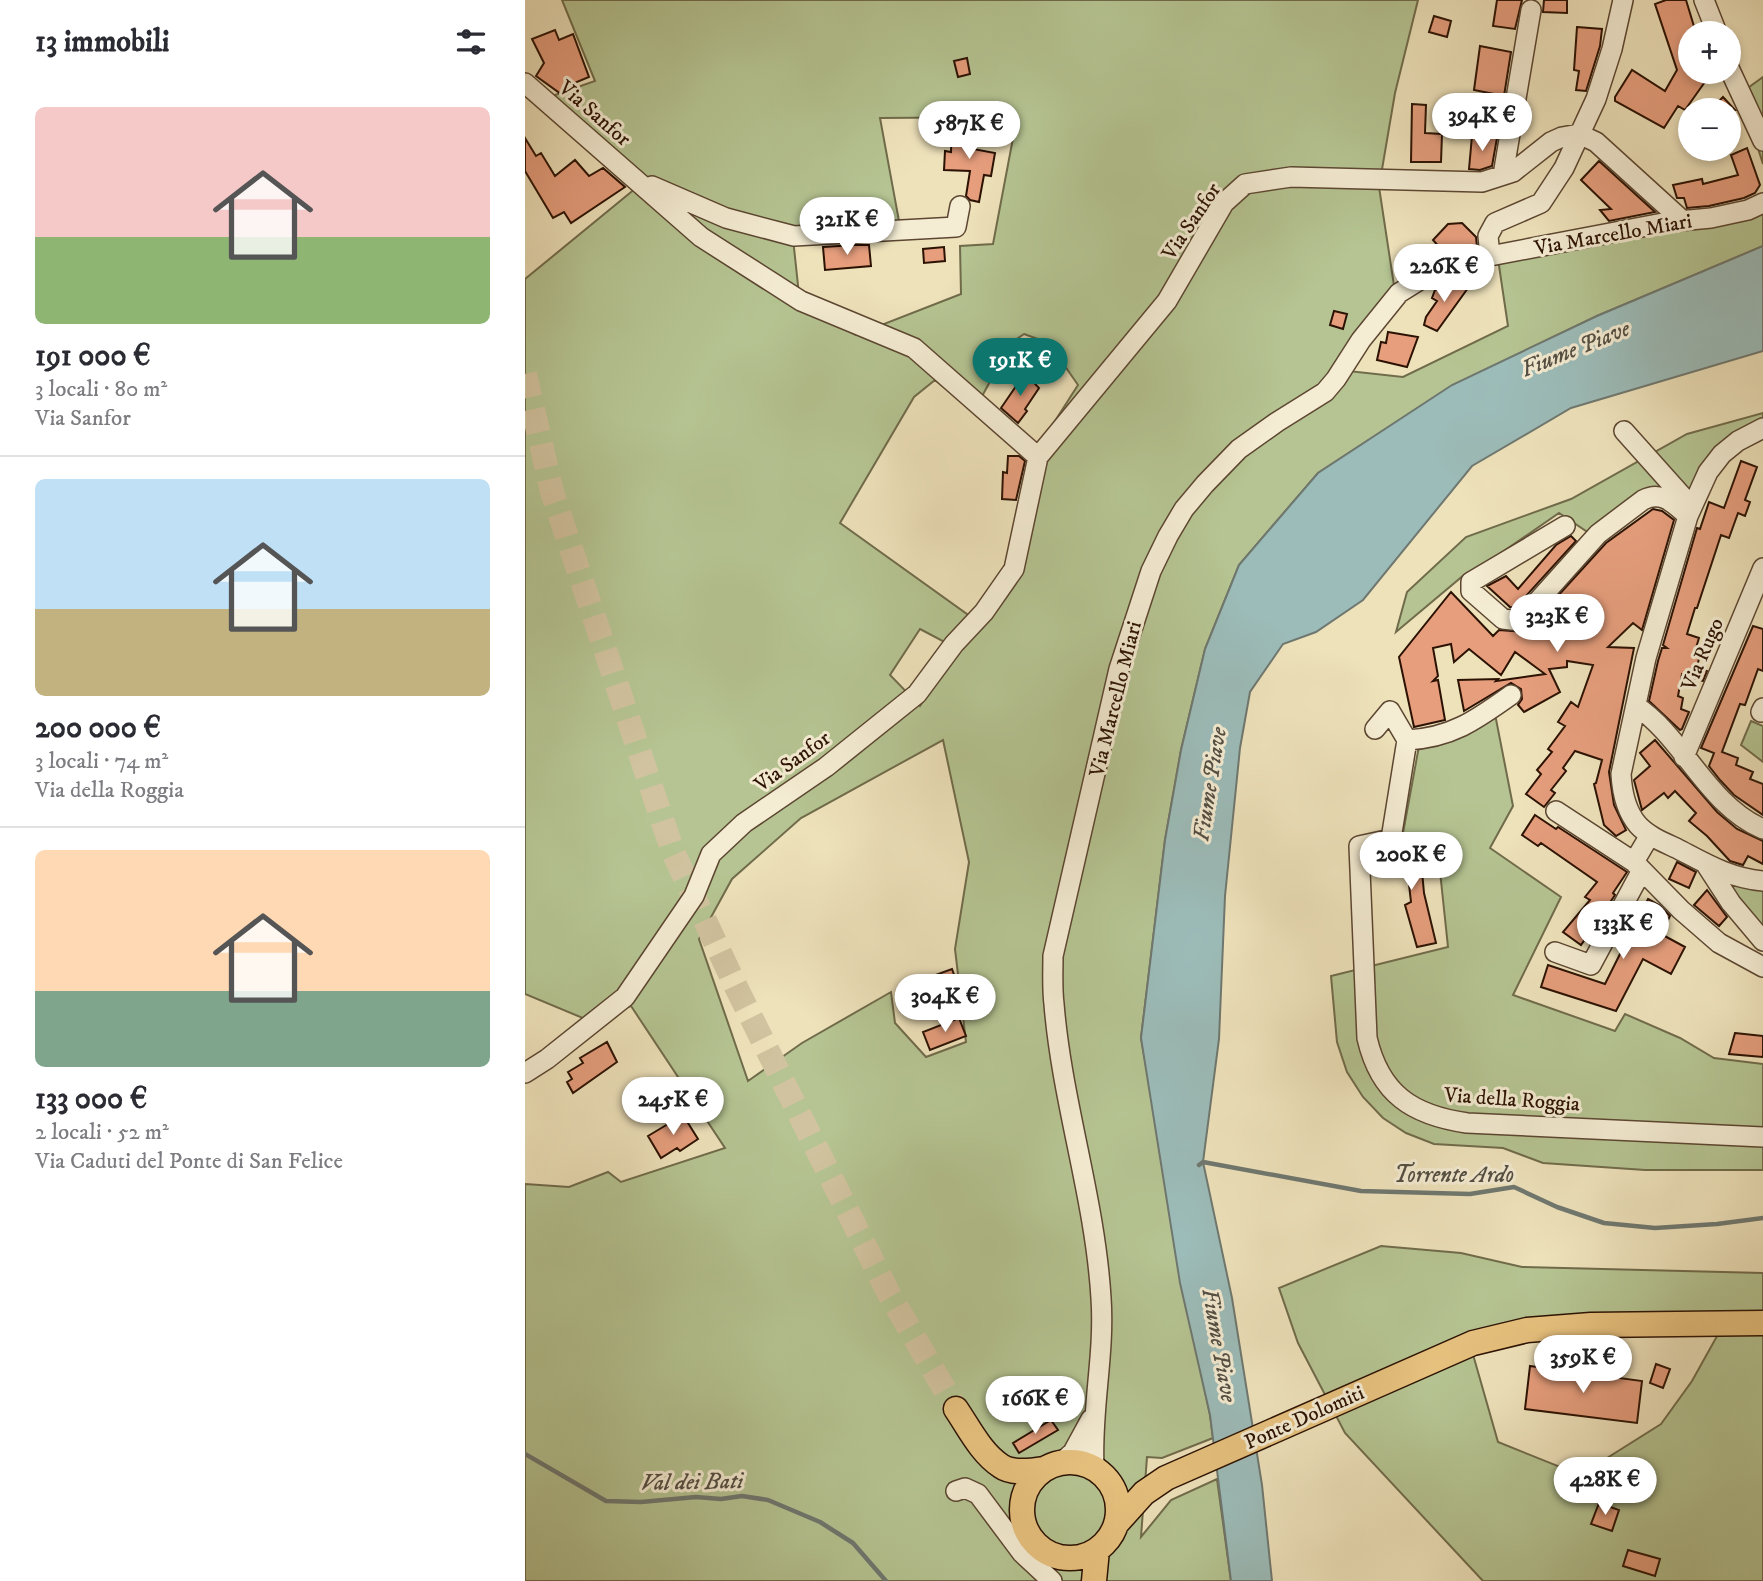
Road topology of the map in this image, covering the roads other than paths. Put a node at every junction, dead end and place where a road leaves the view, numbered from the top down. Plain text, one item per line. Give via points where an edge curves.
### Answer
1 (1623, 0) edge
2 (1707, 4) edge
3 (1531, 10) dead end
4 (1713, 21) edge
5 (525, 83) edge
6 (1736, 84) edge
7 (1579, 134) junction
8 (1763, 141) edge
9 (1503, 175) junction
10 (635, 178) junction
11 (1763, 203) edge
12 (960, 206) dead end
13 (1683, 220) junction
14 (1490, 256) junction
15 (1763, 428) edge
16 (1624, 431) dead end
17 (1038, 457) junction
18 (1690, 511) junction
19 (1565, 526) dead end
20 (1763, 568) edge
21 (1511, 695) dead end
22 (1636, 706) junction
23 (1375, 729) dead end
24 (1407, 740) junction
25 (1684, 757) junction
26 (1556, 811) dead end
27 (1763, 829) edge
28 (1650, 835) junction
29 (1638, 866) junction
30 (1707, 866) junction
31 (1762, 881) edge
32 (1742, 916) junction
33 (1763, 941) edge
34 (1555, 953) dead end
35 (1763, 967) edge
36 (525, 1073) edge
37 (1763, 1137) edge
38 (1763, 1323) edge
39 (1095, 1408) junction
40 (957, 1409) tunnel mouth
41 (991, 1455) junction
42 (1053, 1466) junction
43 (1100, 1472) junction
44 (1166, 1478) junction
45 (956, 1491) dead end
46 (1022, 1505) junction
47 (1117, 1523) junction
48 (1097, 1550) junction
49 (1060, 1558) junction
50 (1052, 1581) edge
51 (1078, 1581) edge
52 (1094, 1581) edge

1 - 7 street via 1596,99
2 - 4 street
3 - 9 street
5 - 10 street, Via Sanfor
6 - 8 street
7 - 9 street, Via Sanfor via 1557,139
7 - 13 street via 1596,142
7 - 14 street via 1541,203 1495,223 1489,236
9 - 17 street, Via Sanfor via 1472,183 1291,177 1245,184 1224,203 1167,301
10 - 12 street, Via Sanfor via 726,218 794,236 956,227
10 - 17 street, Via Sanfor via 701,237 801,301 914,348
11 - 13 street, Via Marcello Miari via 1711,218
13 - 14 street, Via Marcello Miari
14 - 39 street, Via Marcello Miari via 1423,278 1399,293 1325,393 1239,449 1205,484 1184,509 1151,570 1119,668 1053,956 1057,1026 1093,1224 1101,1297 1101,1373
15 - 18 street via 1722,454
16 - 18 street
17 - 36 street, Via Sanfor via 1014,569 917,694 744,823 712,854 694,896 625,997
18 - 19 street via 1661,496 1643,500 1598,534 1521,620 1503,619 1471,591 1471,582
18 - 22 street
20 - 25 street, Via Rugo
21 - 24 street via 1455,731
22 - 25 street
22 - 28 street via 1622,762 1621,787 1630,813
23 - 24 street via 1390,711
24 - 37 street, Via della Roggia via 1391,839 1359,846 1367,1038 1382,1080 1397,1097 1439,1119 1467,1123
25 - 27 street via 1736,812
26 - 29 street
28 - 29 street
28 - 30 street
29 - 34 street via 1591,965
29 - 35 street via 1719,943
30 - 31 street
30 - 32 street
31 - 32 street via 1748,893
32 - 33 street
38 - 44 main road, Ponte Dolomiti via 1591,1325 1527,1330 1473,1343
39 - 42 street, Via Marcello Miari via 1073,1452
39 - 43 street, Via Marcello Miari via 1092,1439
40 - 41 main road
41 - 42 main road via 1001,1467 1011,1470 1028,1472
41 - 46 main road
42 - 43 main road via 1077,1462
42 - 46 main road, Via Marcello Miari via 1027,1488
43 - 44 main road, Ponte Dolomiti via 1139,1481
43 - 47 main road, Via Marcello Miari via 1115,1490
44 - 47 main road, Ponte Dolomiti via 1144,1493
45 - 50 street via 965,1488 978,1494 1022,1553
46 - 49 main road via 1031,1539
47 - 48 main road
48 - 49 main road via 1080,1558
48 - 52 main road
49 - 51 main road

